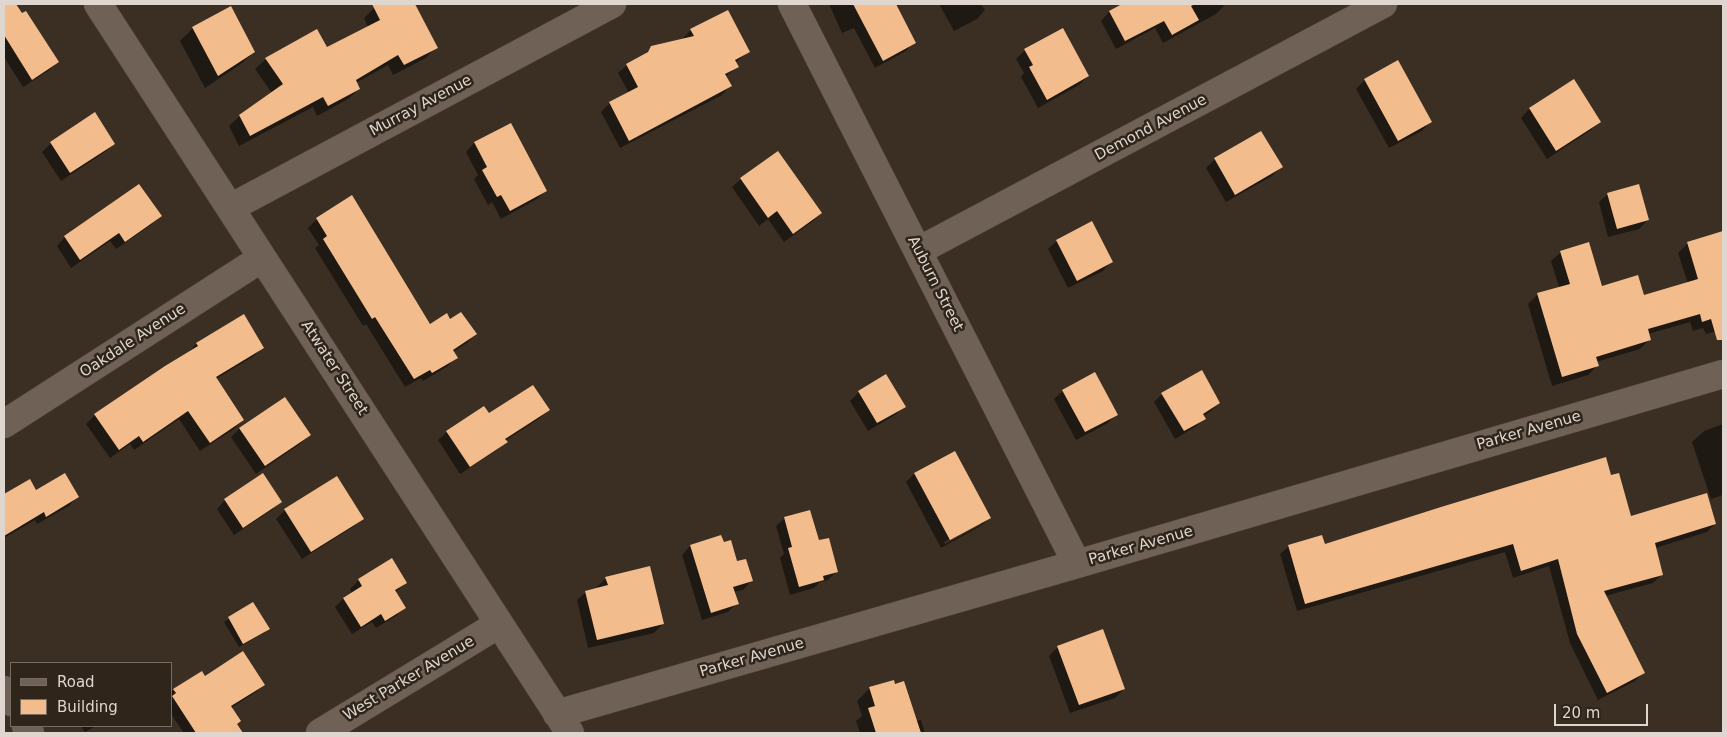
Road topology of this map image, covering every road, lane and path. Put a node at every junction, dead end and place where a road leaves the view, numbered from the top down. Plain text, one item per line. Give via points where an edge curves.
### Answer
1 (98, 4) edge
2 (612, 4) edge
3 (792, 4) edge
4 (1383, 4) edge
5 (230, 208) junction
6 (918, 251) junction
7 (262, 258) junction
8 (1723, 374) edge
9 (4, 424) edge
10 (1078, 564) junction
11 (499, 624) junction
12 (564, 724) edge
13 (320, 733) edge

1 - 5 street, Atwater Street
2 - 5 street, Murray Avenue
3 - 6 street, Auburn Street
4 - 6 street, Demond Avenue
5 - 7 street, Atwater Street
6 - 10 street, Auburn Street
7 - 9 street, Oakdale Avenue
7 - 11 street, Atwater Street
8 - 10 street, Parker Avenue
10 - 12 street, Parker Avenue
11 - 12 street, Atwater Street
11 - 13 street, West Parker Avenue

